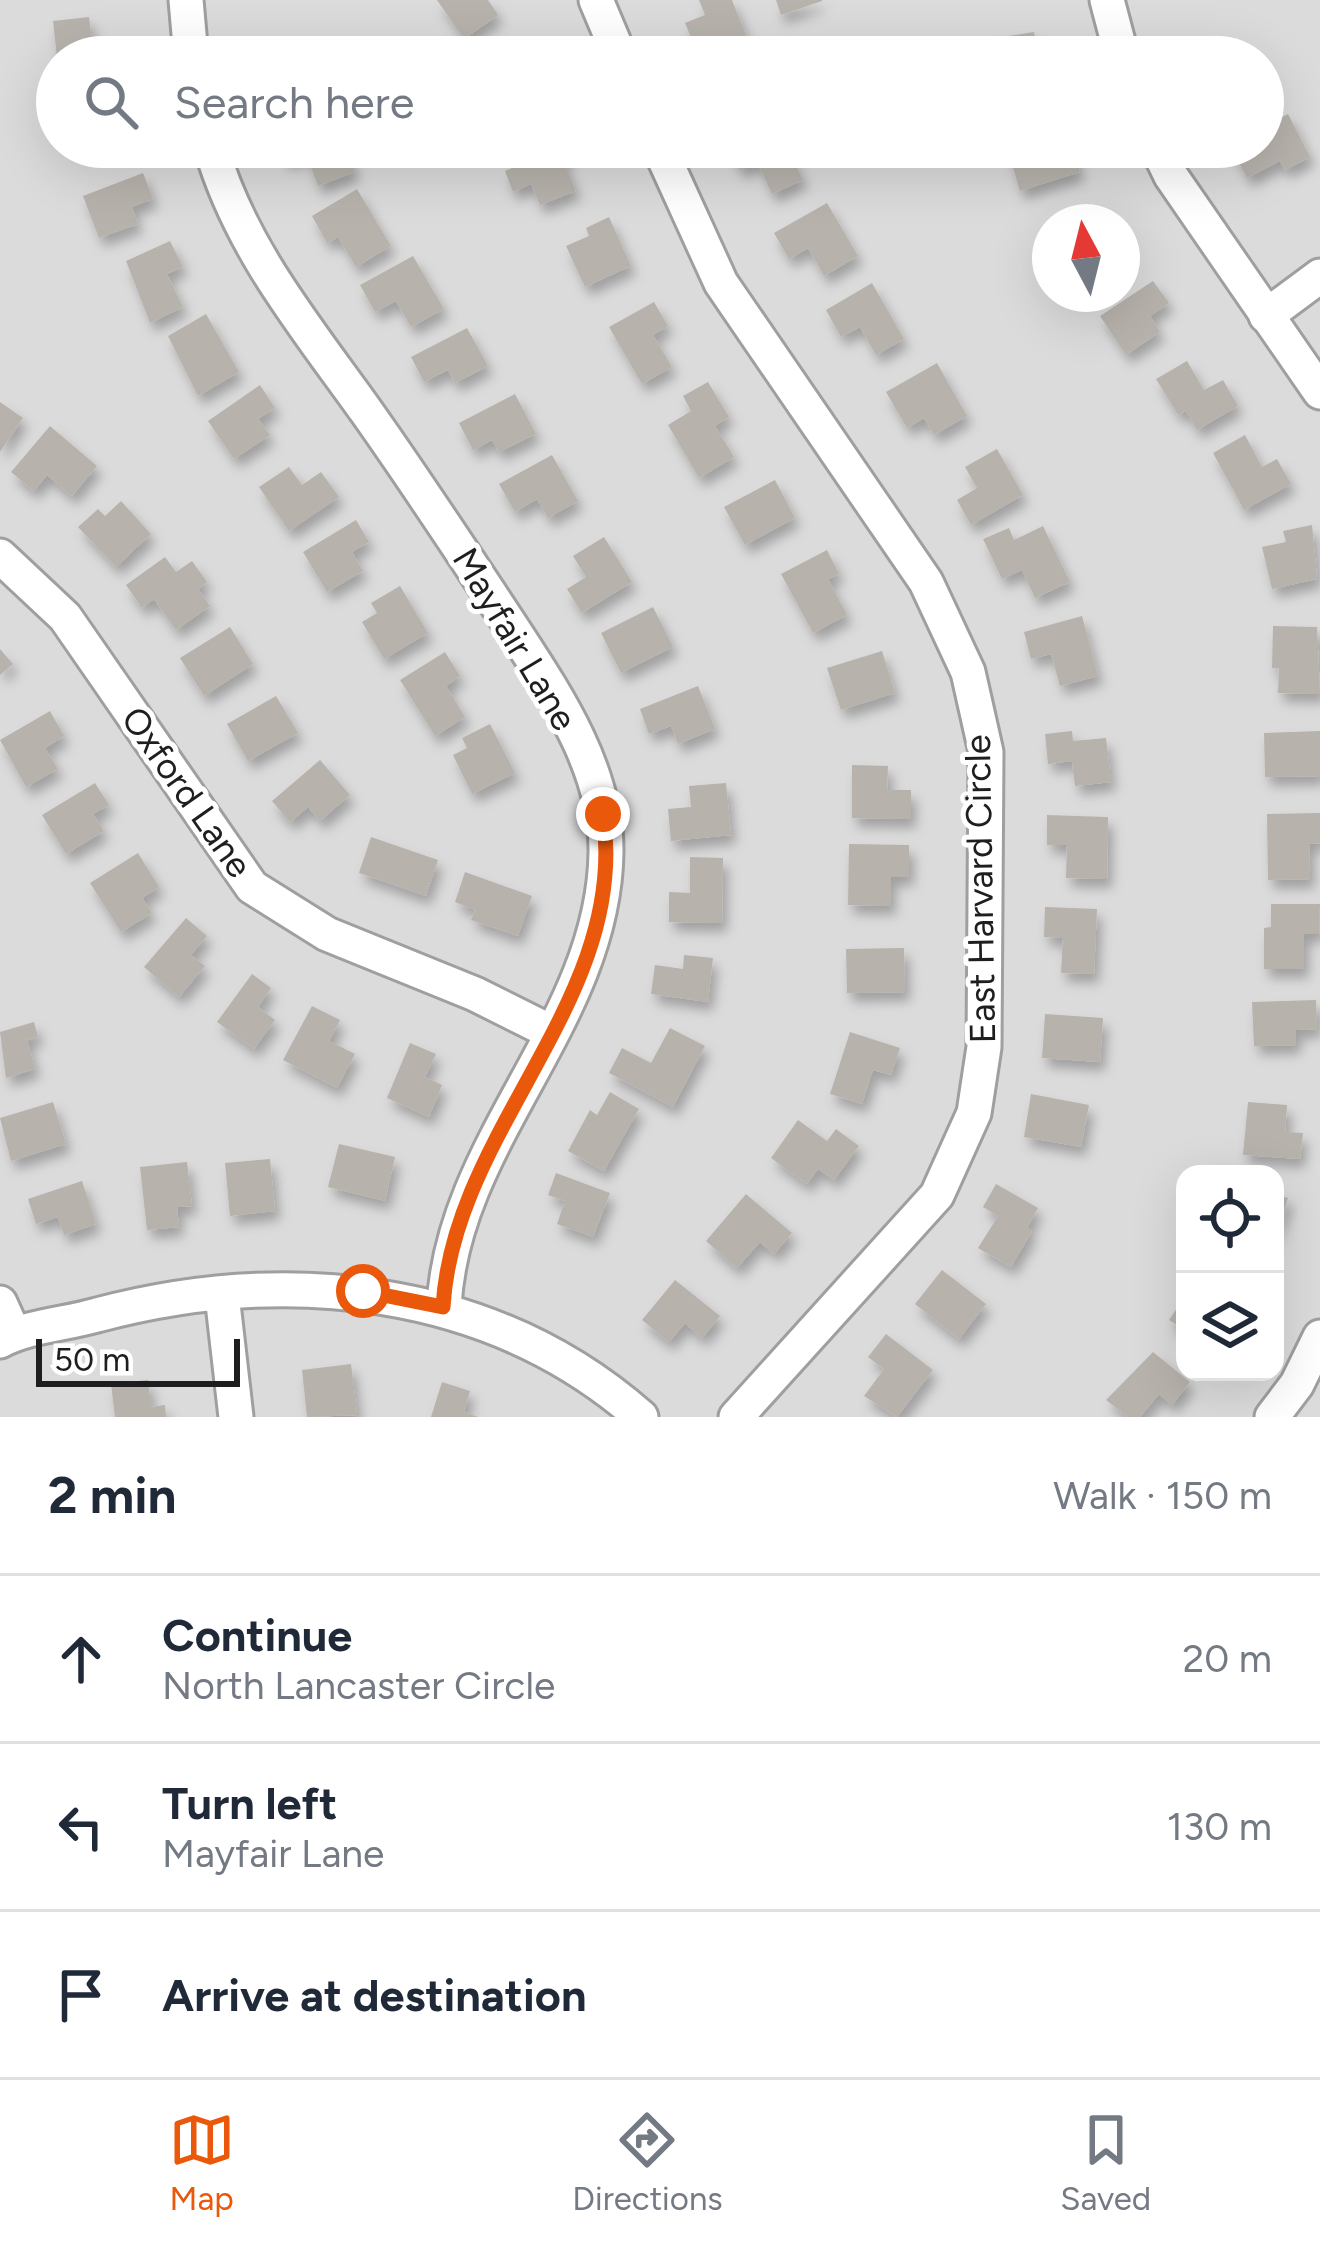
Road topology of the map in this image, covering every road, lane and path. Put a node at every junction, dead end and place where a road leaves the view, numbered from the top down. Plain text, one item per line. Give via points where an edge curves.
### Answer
1 (186, 0) edge
2 (596, 0) edge
3 (1107, 0) edge
4 (189, 36) edge
5 (611, 36) edge
6 (1116, 36) edge
7 (217, 168) edge
8 (669, 168) edge
9 (1167, 168) edge
10 (1320, 276) edge
11 (1266, 316) junction
12 (1320, 392) edge
13 (0, 556) edge
14 (551, 1032) junction
15 (222, 1295) junction
16 (443, 1307) junction
17 (5, 1326) edge
18 (1320, 1337) edge
19 (236, 1417) edge
20 (641, 1417) edge
21 (736, 1417) edge
22 (1273, 1417) edge

1 - 4 street
2 - 5 street
3 - 6 street
7 - 14 street, Mayfair Lane via 263,268 434,507 568,714 603,814 606,854 584,970
8 - 21 street, East Harvard Circle via 722,283 926,582 968,672 986,752 983,1047 974,1113 937,1195
9 - 11 street
10 - 11 street
11 - 12 street
13 - 14 street, Oxford Lane via 65,617 252,887 327,934
14 - 16 street, Mayfair Lane via 463,1206
15 - 16 street via 363,1291
15 - 17 street
15 - 19 street
16 - 20 street via 550,1353
18 - 22 street

